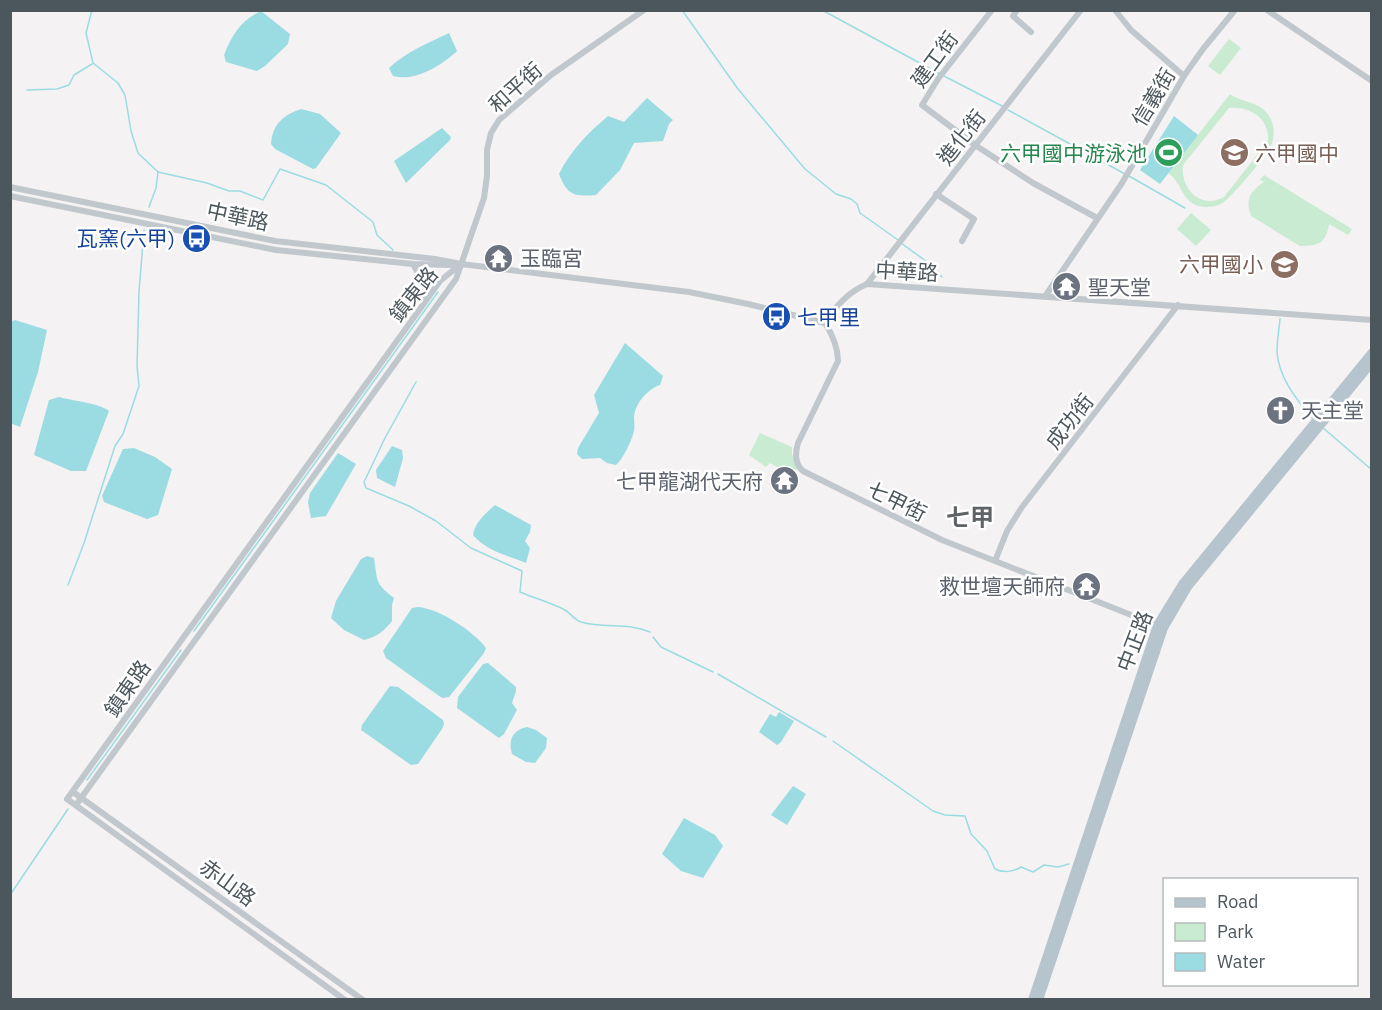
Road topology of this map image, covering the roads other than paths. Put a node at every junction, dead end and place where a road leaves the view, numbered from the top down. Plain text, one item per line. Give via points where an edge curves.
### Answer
1 (645, 10) edge
2 (992, 10) edge
3 (1017, 10) edge
4 (1080, 10) edge
5 (1115, 10) edge
6 (1235, 10) edge
7 (1268, 10) edge
8 (1031, 32) dead end
9 (1184, 76) junction
10 (1371, 81) edge
11 (975, 146) junction
12 (10, 187) edge
13 (936, 194) junction
14 (10, 196) edge
15 (1097, 218) junction
16 (962, 241) dead end
17 (413, 264) junction
18 (461, 264) junction
19 (867, 284) junction
20 (1046, 295) junction
21 (424, 302) junction
22 (1178, 305) junction
23 (1371, 320) edge
24 (825, 323) junction
25 (1371, 352) edge
26 (1371, 363) edge
27 (995, 561) junction
28 (1160, 626) junction
29 (73, 792) junction
30 (81, 798) junction
31 (67, 799) joint
32 (76, 805) junction
33 (345, 999) edge
34 (363, 999) edge
35 (1032, 999) edge
36 (1039, 999) edge

1 - 18 street, 和平街 via 551,75 499,120 487,150 484,198
2 - 11 street, 建工街 via 922,105
3 - 8 street via 1013,16
4 - 11 street, 進化街
5 - 9 street via 1131,30
6 - 9 street, 信義街
7 - 10 street
9 - 15 street, 信義街 via 1122,183
11 - 13 street, 進化街
11 - 15 street, 建工街
12 - 18 street, 中華路 via 275,241
13 - 16 street via 974,219
13 - 19 street, 進化街
14 - 17 street, 中華路 via 276,250
15 - 20 street, 信義街
17 - 18 street, 中華路
17 - 21 street via 426,287
18 - 21 street, 鎮東路 via 440,281
18 - 24 street, 中華路 via 689,292
18 - 30 street, 鎮東路 via 445,295
19 - 20 street, 中華路
19 - 24 street, 中華路 via 848,295
20 - 22 street, 中華路
21 - 29 street, 鎮東路
22 - 23 street, 中華路
22 - 27 street, 成功街 via 1022,507
24 - 27 street, 七甲街 via 838,361 798,443 798,466 833,488 923,532
25 - 28 main road, 中正路 via 1182,584
26 - 28 main road, 中正路
27 - 28 street, 七甲街
28 - 35 main road, 中正路
28 - 36 main road, 中正路
29 - 30 street, 赤山路
29 - 31 street, 鎮東路
30 - 32 street, 鎮東路
30 - 34 street, 赤山路
31 - 32 street, 赤山路
32 - 33 street, 赤山路

